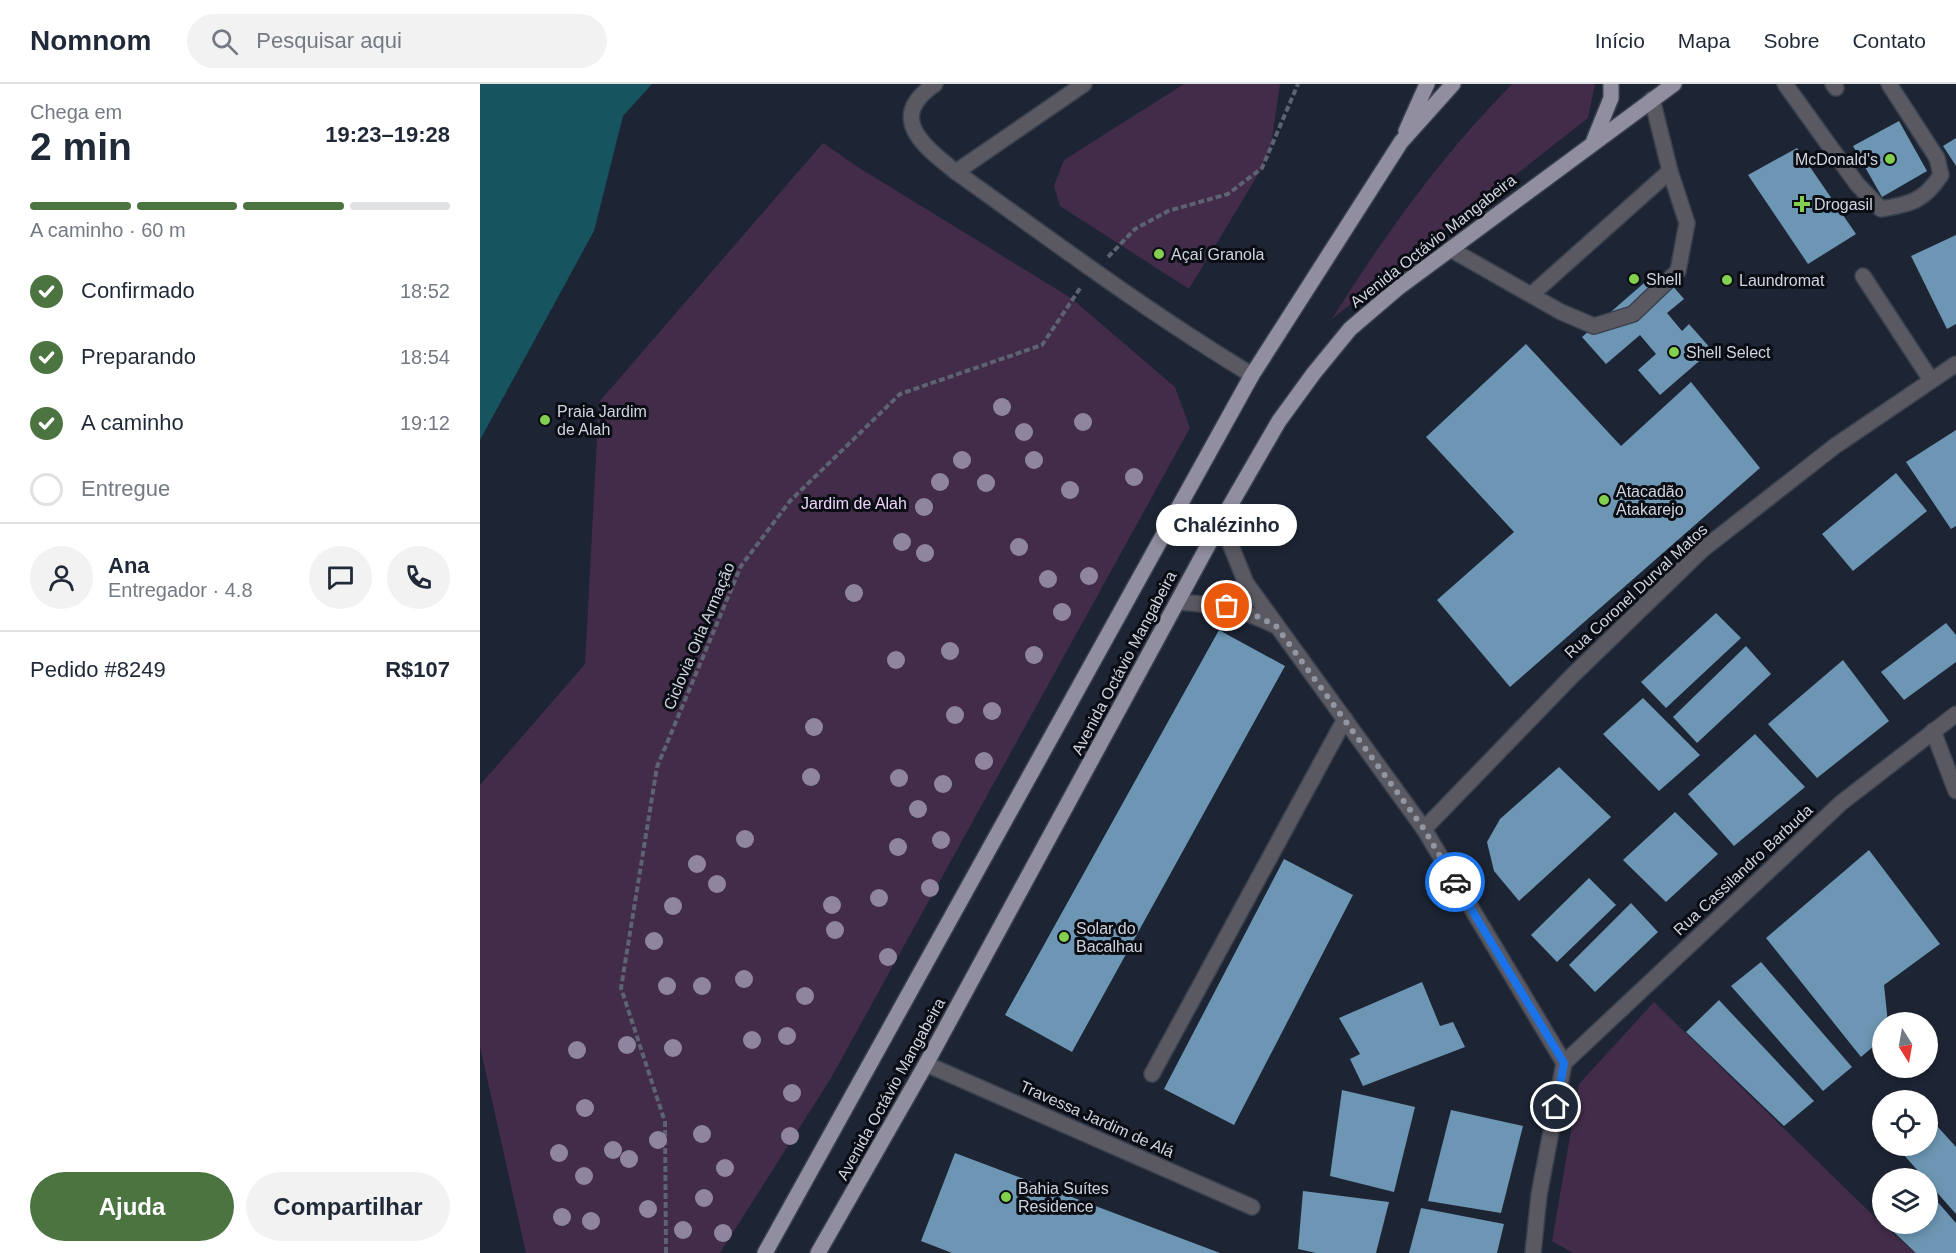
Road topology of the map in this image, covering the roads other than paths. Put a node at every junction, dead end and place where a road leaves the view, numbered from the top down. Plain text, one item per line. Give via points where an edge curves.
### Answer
1 (935, 84) edge
2 (1084, 84) edge
3 (1427, 84) edge
4 (1453, 84) edge
5 (1611, 84) edge
6 (1674, 84) edge
7 (1785, 84) edge
8 (1888, 84) edge
9 (1652, 99) junction
10 (1594, 140) junction
11 (1401, 142) junction
12 (1670, 171) junction
13 (956, 172) junction
14 (1450, 249) junction
15 (1863, 276) dead end
16 (1531, 295) junction
17 (1956, 364) edge
18 (1252, 375) junction
19 (1931, 380) junction
20 (1224, 516) junction
21 (1178, 602) junction
22 (1276, 626) junction
23 (1956, 714) edge
24 (1346, 719) junction
25 (1933, 731) junction
26 (1956, 791) edge
27 (1424, 829) junction
28 (1564, 1063) junction
29 (926, 1064) junction
30 (1152, 1074) dead end
31 (1252, 1207) dead end
32 (765, 1253) edge
33 (818, 1253) edge
34 (1533, 1253) edge

1 - 13 street via 915,105 911,124 920,143
2 - 13 street
3 - 11 main road
4 - 11 main road, Avenida Octávio Mangabeira
5 - 10 main road via 1611,98
6 - 9 main road, Avenida Octávio Mangabeira
7 - 8 street via 1857,184 1881,208 1907,205 1929,193 1941,175 1937,158
9 - 10 main road, Avenida Octávio Mangabeira
9 - 12 street
10 - 14 main road, Avenida Octávio Mangabeira
11 - 18 main road, Avenida Octávio Mangabeira
12 - 16 street
12 - 16 street via 1687,223 1678,271 1633,314 1594,326
13 - 18 street via 1095,271
14 - 16 street
14 - 20 main road, Avenida Octávio Mangabeira via 1358,322 1328,355 1280,421
15 - 19 street
17 - 19 street, Rua Coronel Durval Matos
18 - 32 main road, Avenida Octávio Mangabeira
19 - 27 street, Rua Coronel Durval Matos via 1835,446 1702,550 1572,676
20 - 21 main road, Avenida Octávio Mangabeira
20 - 22 street via 1229,541 1246,583
21 - 22 street via 1245,610
21 - 29 main road, Avenida Octávio Mangabeira
22 - 24 street
23 - 25 street, Rua Cassilandro Barbuda
24 - 27 street
24 - 30 street
25 - 26 street
25 - 28 street, Rua Cassilandro Barbuda via 1841,803
27 - 28 street
28 - 34 street via 1539,1195
29 - 31 street, Travessa Jardim de Alá
29 - 33 main road, Avenida Octávio Mangabeira

